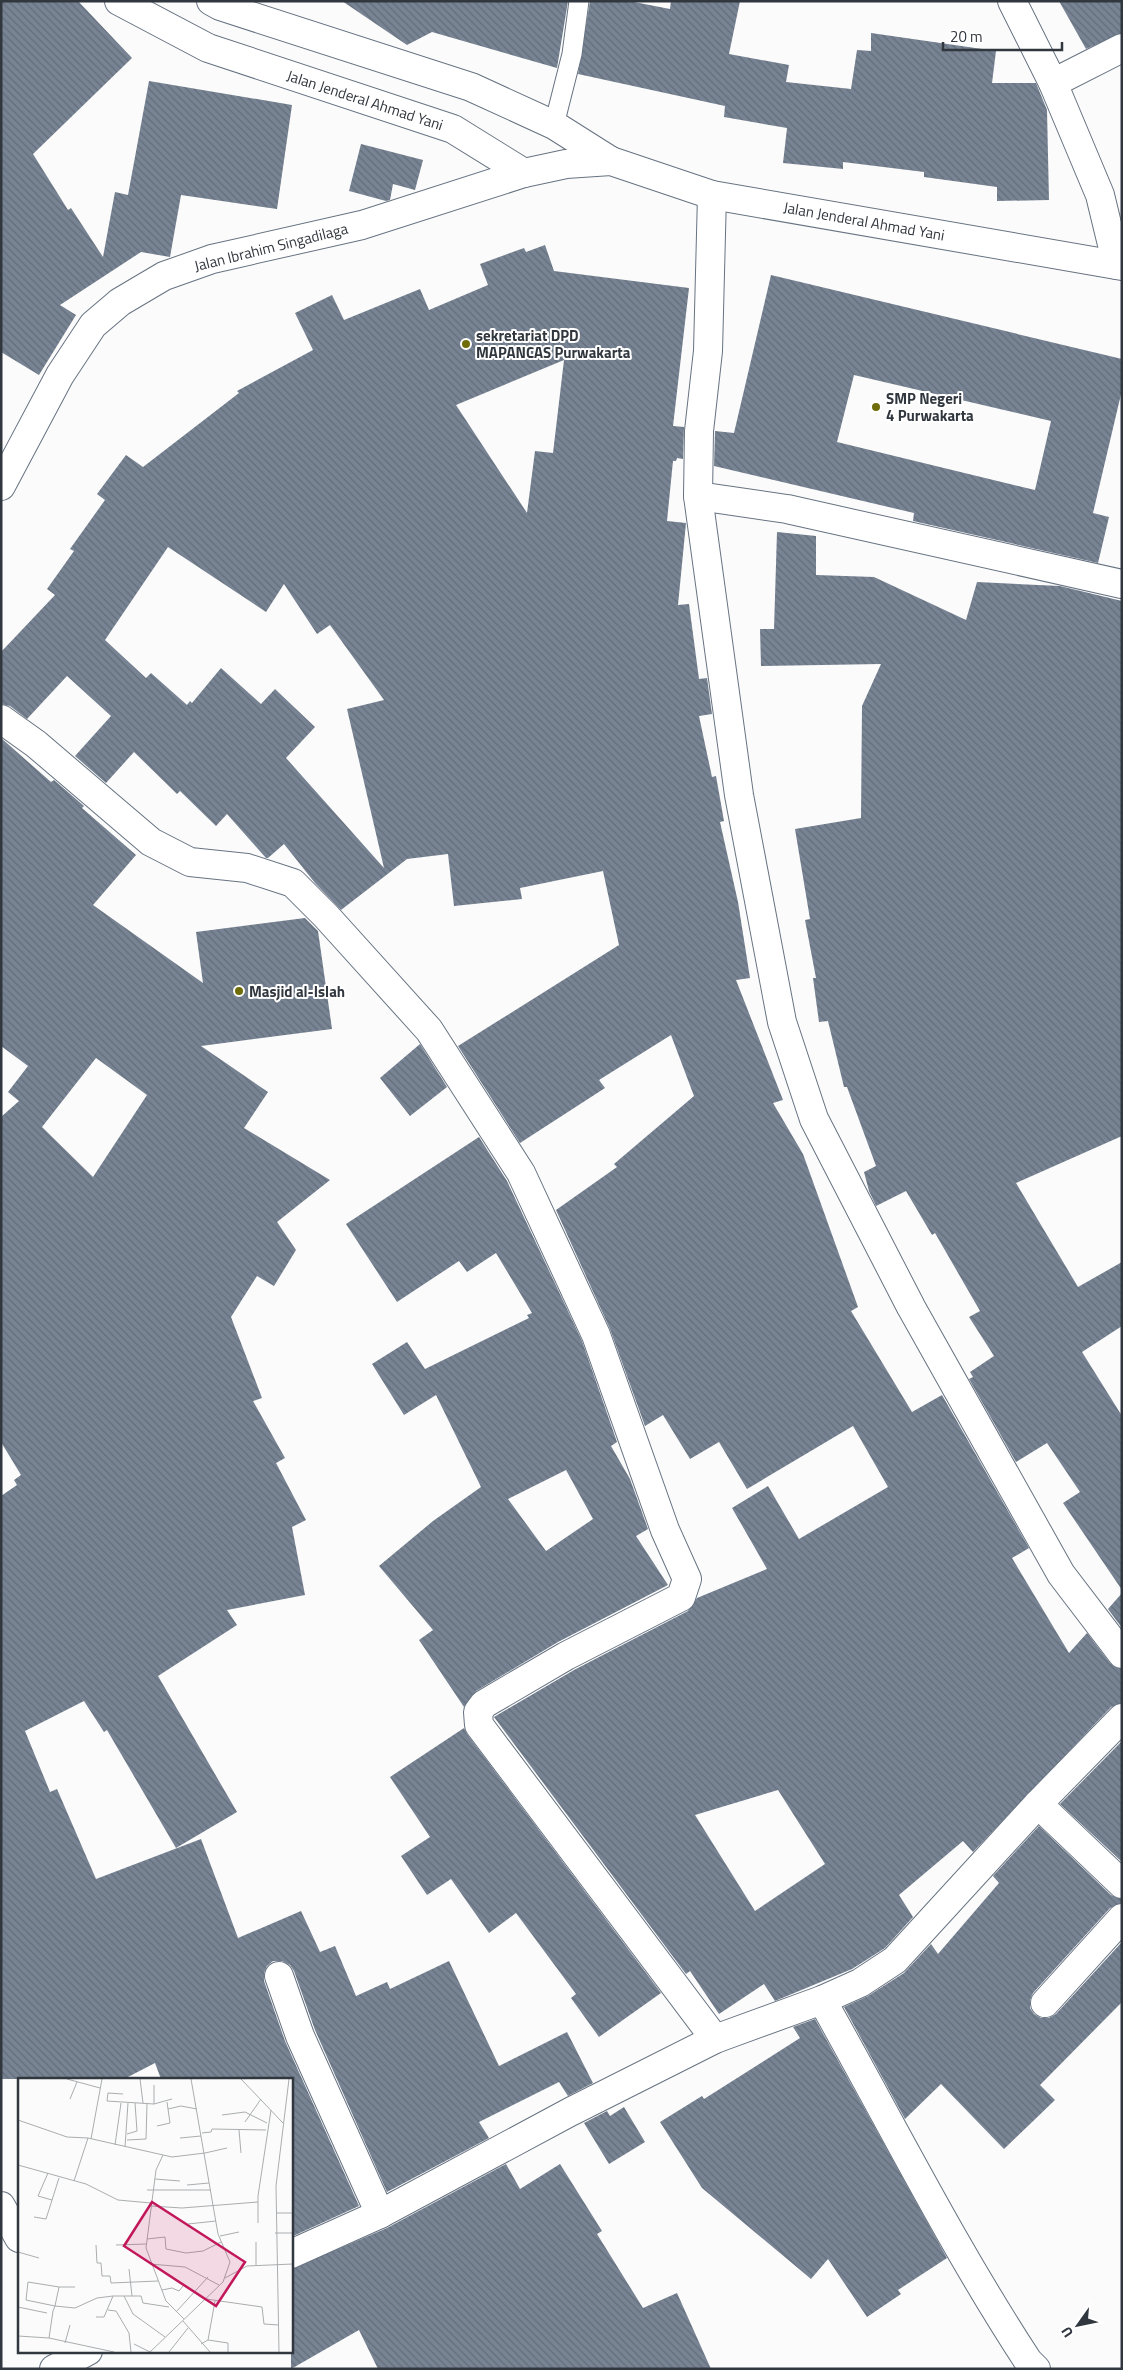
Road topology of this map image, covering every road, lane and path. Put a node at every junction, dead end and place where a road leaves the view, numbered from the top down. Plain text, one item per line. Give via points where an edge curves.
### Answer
1 (119, 1) edge
2 (579, 1) edge
3 (1012, 1) edge
4 (215, 4) edge
5 (208, 48) junction
6 (1122, 48) edge
7 (1053, 83) junction
8 (554, 125) junction
9 (611, 160) junction
10 (524, 173) junction
11 (712, 195) junction
12 (1120, 265) edge
13 (1, 486) edge
14 (698, 496) junction
15 (1122, 584) edge
16 (1, 719) edge
17 (1122, 1654) edge
18 (1122, 1718) edge
19 (1038, 1804) junction
20 (1122, 1884) edge
21 (1122, 1918) edge
22 (279, 1976) dead end
23 (822, 2000) junction
24 (1045, 2003) dead end
25 (715, 2038) junction
26 (1, 2206) edge
27 (380, 2214) junction
28 (18, 2236) edge
29 (292, 2254) edge
30 (85, 2352) edge
31 (54, 2369) edge
32 (1036, 2369) edge

1 - 5 main road, Jalan Jenderal Ahmad Yani
2 - 8 lane via 572,54
3 - 7 main road
4 - 5 main road
4 - 8 main road, Jalan Jenderal Ahmad Yani via 471,87
5 - 10 main road, Jalan Jenderal Ahmad Yani via 452,129
6 - 7 main road
7 - 12 main road via 1100,195
8 - 9 main road, Jalan Jenderal Ahmad Yani
9 - 10 main road, Jalan Jenderal Ahmad Yani via 566,164
9 - 11 main road, Jalan Jenderal Ahmad Yani
10 - 13 main road, Jalan Ibrahim Singadilaga via 362,225 212,259 164,276 120,302 93,325 60,375
11 - 12 main road, Jalan Jenderal Ahmad Yani
11 - 14 main road via 708,351 699,431
14 - 15 main road via 788,509
14 - 17 main road via 741,805 782,1022 814,1119 910,1307 1061,1574
16 - 25 main road via 36,744 152,842 190,862 247,868 293,883 429,1030 521,1173 596,1335 664,1530 687,1580 681,1597 566,1656 484,1704 478,1712 479,1725
18 - 19 main road
19 - 20 main road
19 - 23 main road via 895,1960 860,1983
21 - 24 main road
22 - 27 main road via 300,2036
23 - 25 main road
23 - 32 main road via 981,2290
25 - 27 main road
26 - 28 main road
27 - 29 main road
30 - 31 main road

